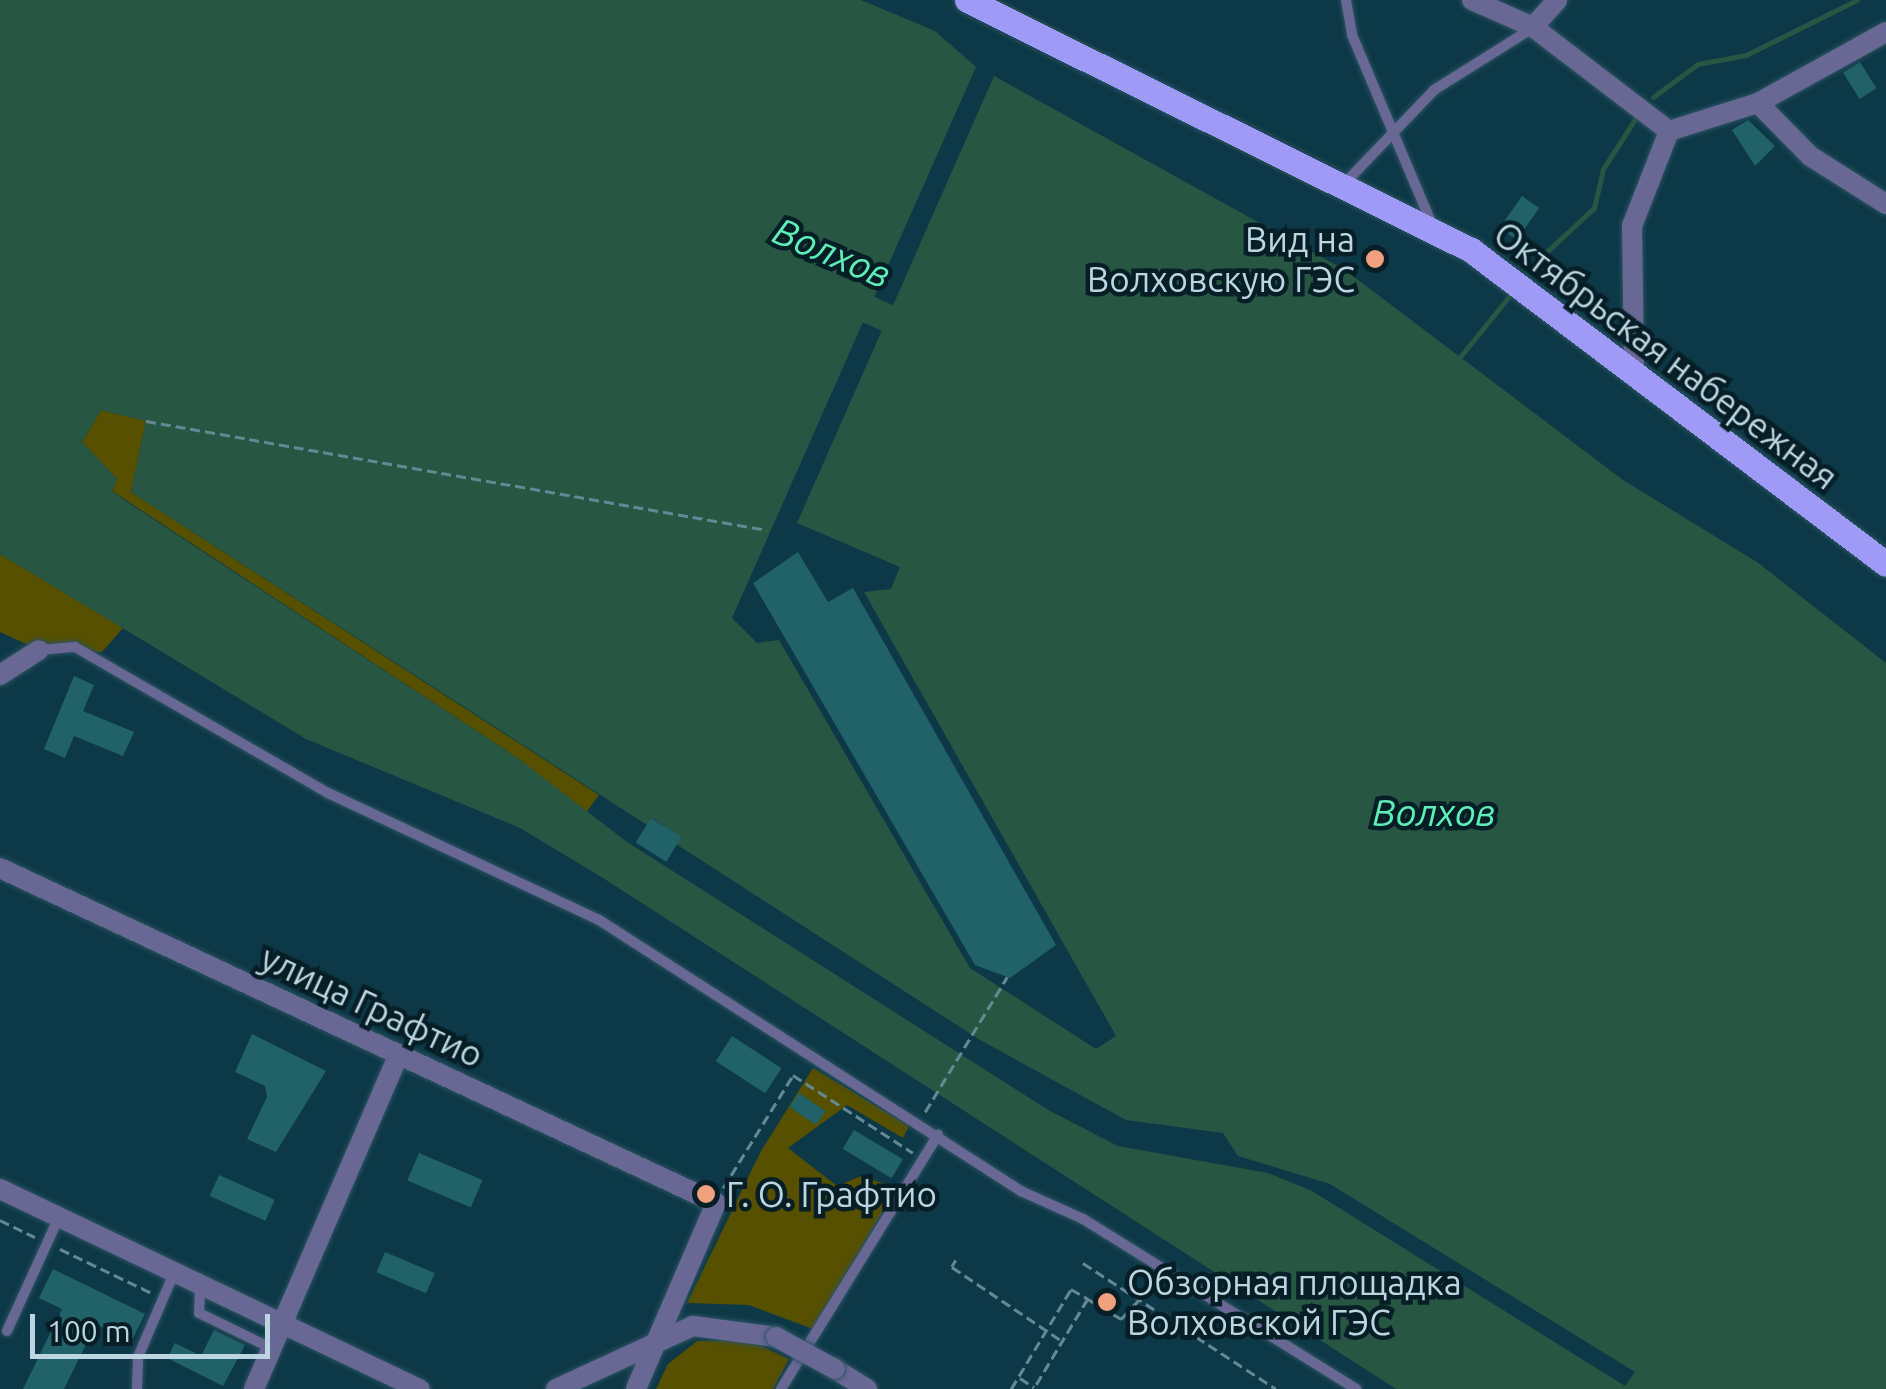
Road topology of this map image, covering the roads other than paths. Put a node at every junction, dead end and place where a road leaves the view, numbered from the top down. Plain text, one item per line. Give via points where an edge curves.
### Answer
1 (968, 0) edge
2 (1346, 0) edge
3 (1472, 0) edge
4 (1557, 0) edge
5 (1534, 27) junction
6 (1886, 32) edge
7 (1758, 103) junction
8 (1670, 131) junction
9 (1396, 138) junction
10 (1343, 184) junction
11 (1883, 199) edge
12 (1435, 230) junction
13 (1634, 368) junction
14 (1886, 564) edge
15 (39, 650) joint
16 (0, 675) edge
17 (0, 868) edge
18 (399, 1054) junction
19 (938, 1135) junction
20 (0, 1189) edge
21 (59, 1217) junction
22 (174, 1272) junction
23 (200, 1284) junction
24 (284, 1324) junction
25 (7, 1331) dead end
26 (660, 1336) junction
27 (273, 1348) junction
28 (137, 1389) edge
29 (254, 1389) edge
30 (420, 1389) edge
31 (556, 1389) edge
32 (636, 1389) edge
33 (780, 1389) edge
34 (867, 1389) edge
35 (1356, 1389) edge

1 - 10 main road, Октябрьская набережная
2 - 9 lane
3 - 5 street
4 - 5 street
5 - 8 street
5 - 9 lane via 1434,90
6 - 7 street
7 - 8 street
7 - 11 street via 1810,156
8 - 13 street via 1632,226
9 - 10 lane
9 - 12 lane
10 - 12 main road, Октябрьская набережная
12 - 13 main road, Октябрьская набережная
13 - 14 main road, Октябрьская набережная
15 - 16 street
15 - 19 lane via 75,646 328,792 599,920
17 - 18 street, улица Графтио
18 - 24 street
18 - 26 street, улица Графтио via 716,1203
19 - 33 lane
19 - 35 lane
20 - 21 street
21 - 22 street
21 - 25 lane
22 - 23 street
22 - 28 lane via 138,1356
23 - 24 street
23 - 27 lane via 199,1314
24 - 27 street
24 - 30 street
26 - 31 street
26 - 32 street
26 - 34 street, bridge via 723,1324 776,1336
27 - 29 street

